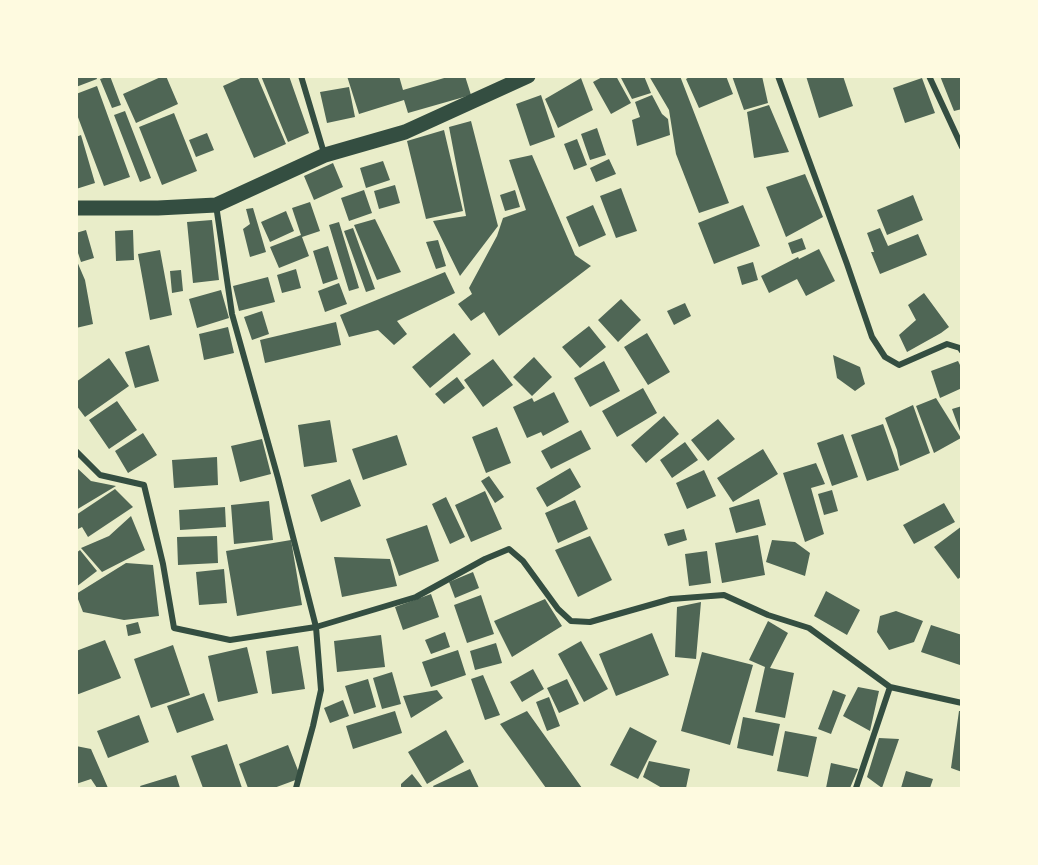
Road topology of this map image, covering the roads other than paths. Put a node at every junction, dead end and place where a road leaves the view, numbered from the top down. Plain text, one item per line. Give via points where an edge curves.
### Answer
1 (301, 76) edge
2 (528, 76) edge
3 (778, 76) edge
4 (929, 76) edge
5 (962, 147) edge
6 (325, 155) junction
7 (216, 205) junction
8 (76, 208) edge
9 (962, 351) edge
10 (76, 451) edge
11 (316, 627) junction
12 (890, 687) junction
13 (962, 703) edge
14 (296, 789) edge
15 (856, 789) edge

1 - 6 street
2 - 6 main road via 405,132
3 - 9 street via 872,337 885,357 899,365 947,344
4 - 5 street
6 - 7 main road
7 - 8 main road
7 - 11 street via 232,314
10 - 11 street via 100,475 144,485 174,628 230,640
11 - 12 street via 416,597 509,549 571,621 590,622 672,599 724,595 809,628
11 - 14 street via 321,690
12 - 13 street
12 - 15 street

